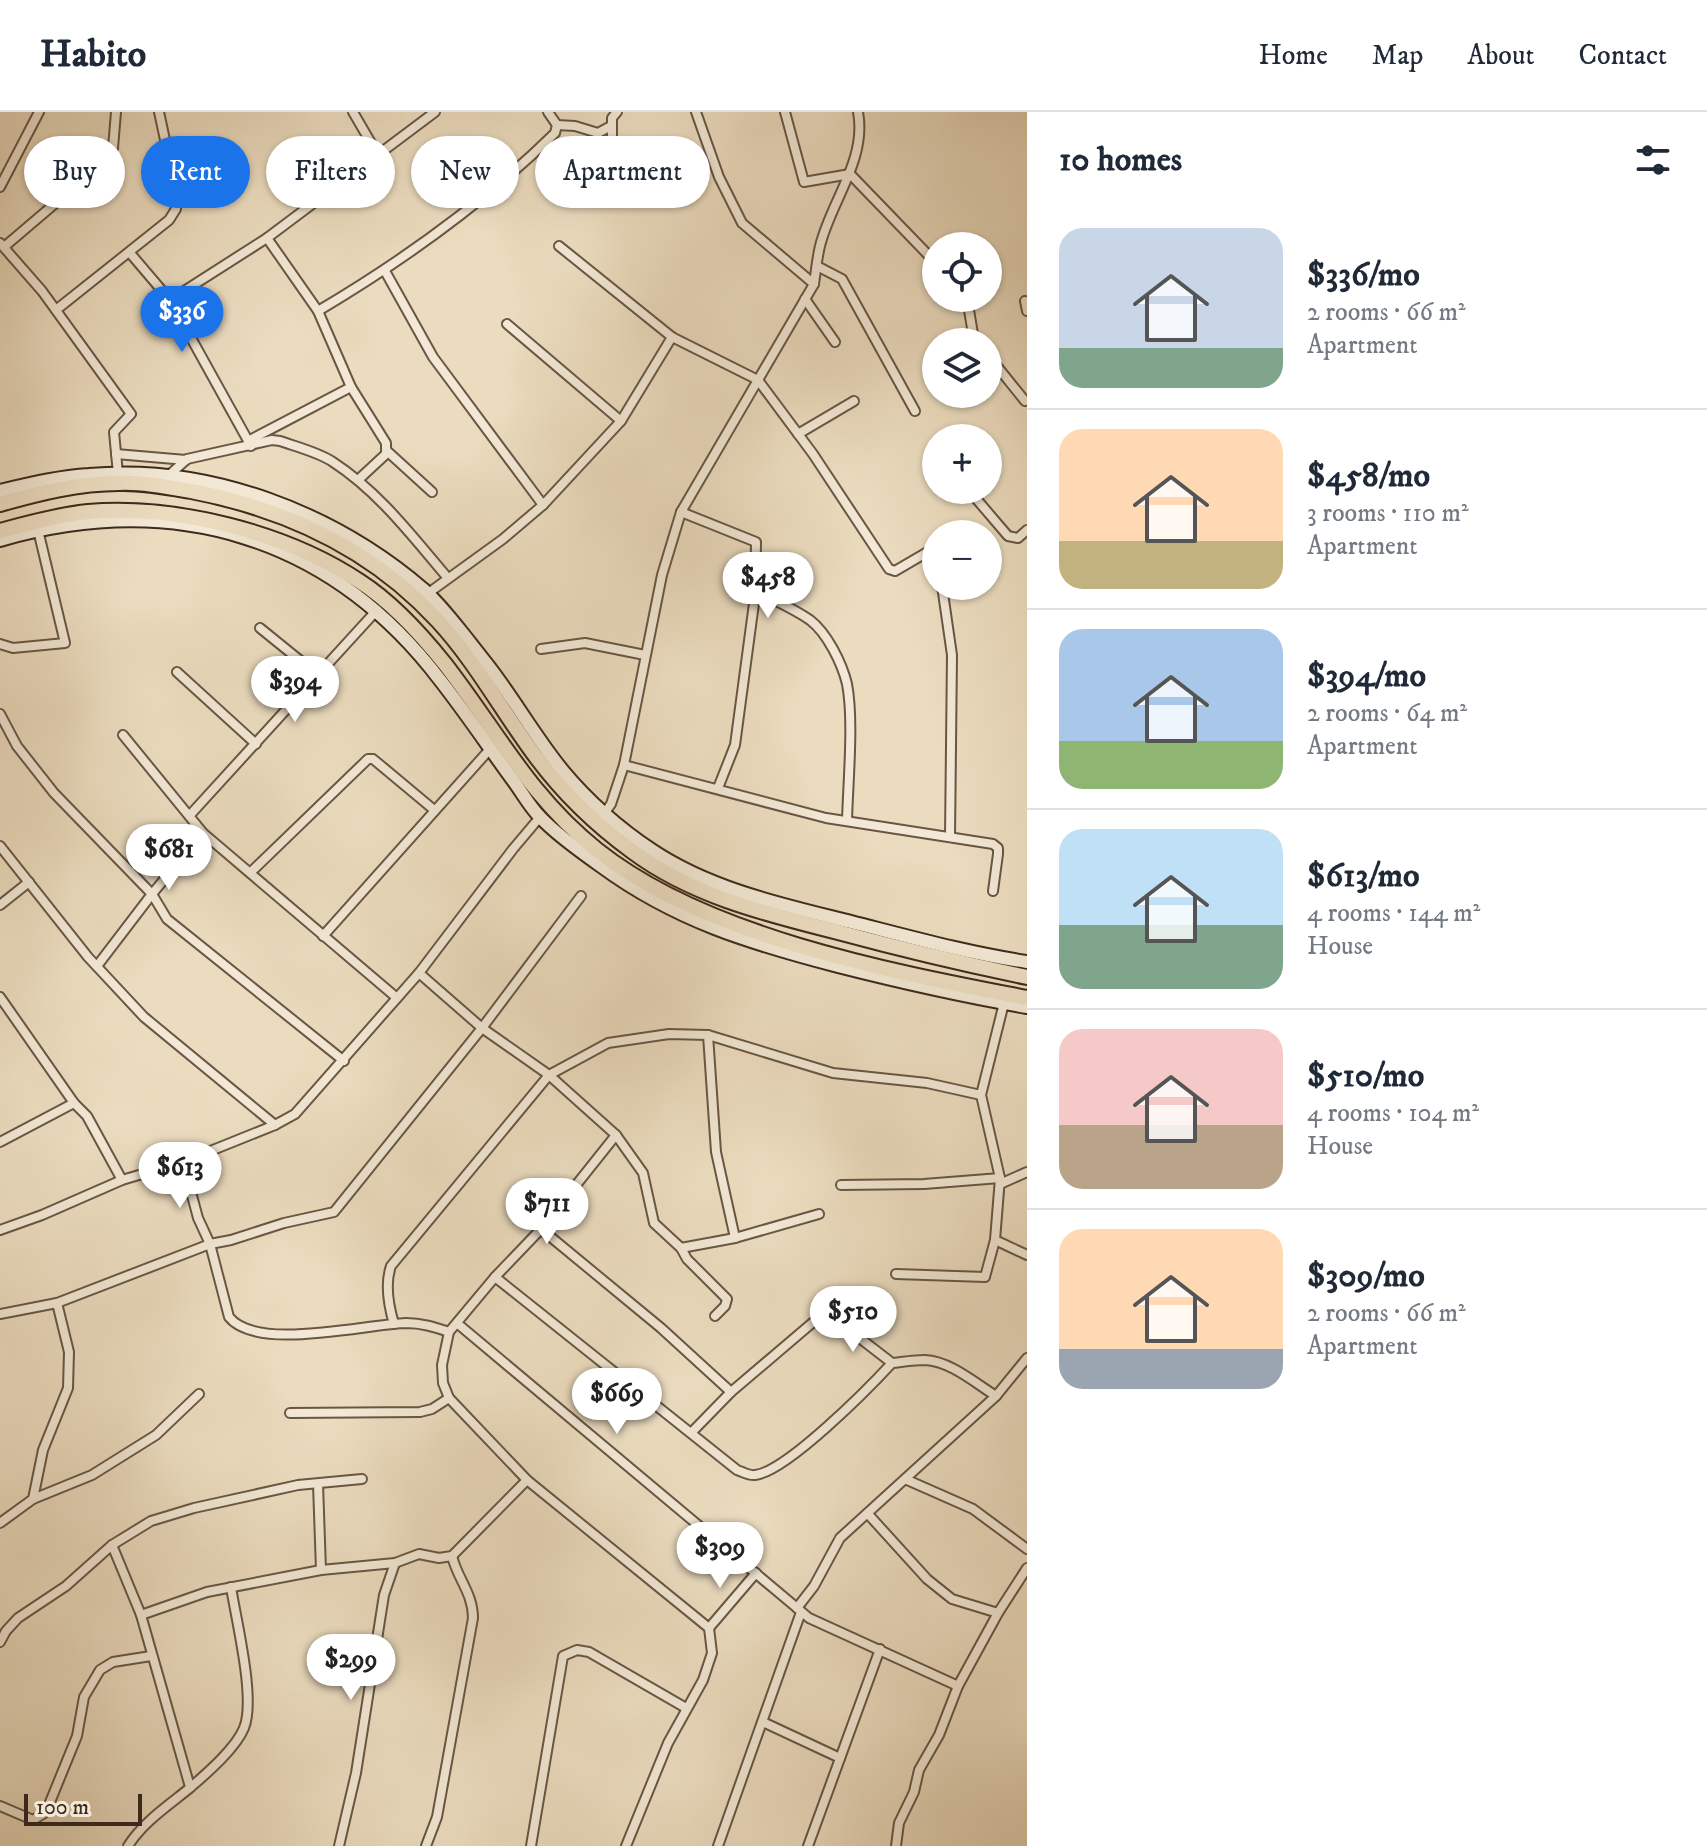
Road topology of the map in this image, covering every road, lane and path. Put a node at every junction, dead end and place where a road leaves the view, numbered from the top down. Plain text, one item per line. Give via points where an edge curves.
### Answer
1 (39, 112) edge
2 (116, 112) edge
3 (159, 112) edge
4 (353, 112) edge
5 (435, 112) edge
6 (548, 112) edge
7 (617, 112) edge
8 (696, 112) edge
9 (785, 112) edge
10 (858, 112) edge
11 (557, 125) junction
12 (611, 126) junction
13 (367, 136) edge
14 (612, 136) edge
15 (395, 142) edge
16 (850, 174) junction
17 (0, 187) edge
18 (307, 208) edge
19 (267, 238) junction
20 (2, 245) edge
21 (559, 246) dead end
22 (922, 249) edge
23 (130, 253) junction
24 (817, 266) junction
25 (385, 271) junction
26 (814, 284) junction
27 (805, 299) junction
28 (170, 300) junction
29 (56, 310) junction
30 (318, 311) junction
31 (507, 324) dead end
32 (672, 337) junction
33 (835, 342) dead end
34 (1002, 372) edge
35 (758, 380) junction
36 (351, 387) junction
37 (1026, 400) edge
38 (854, 401) dead end
39 (915, 411) dead end
40 (621, 421) junction
41 (798, 434) junction
42 (249, 444) junction
43 (387, 451) junction
44 (116, 454) junction
45 (186, 460) junction
46 (118, 474) junction
47 (167, 477) junction
48 (358, 480) junction
49 (0, 491) edge
50 (432, 492) dead end
51 (0, 504) edge
52 (981, 504) edge
53 (543, 505) junction
54 (681, 512) junction
55 (38, 529) junction
56 (1027, 530) edge
57 (0, 531) edge
58 (0, 540) edge
59 (922, 555) edge
60 (447, 577) junction
61 (755, 590) junction
62 (427, 594) junction
63 (944, 600) edge
64 (377, 610) junction
65 (260, 628) dead end
66 (0, 644) edge
67 (541, 649) dead end
68 (645, 655) junction
69 (177, 672) dead end
70 (318, 675) junction
71 (0, 714) edge
72 (123, 735) dead end
73 (256, 744) junction
74 (490, 749) junction
75 (624, 765) junction
76 (718, 788) junction
77 (433, 809) junction
78 (604, 814) junction
79 (190, 815) junction
80 (540, 817) junction
81 (847, 821) junction
82 (203, 833) junction
83 (950, 837) junction
84 (0, 846) edge
85 (251, 872) junction
86 (29, 882) junction
87 (993, 891) dead end
88 (152, 894) junction
89 (581, 896) dead end
90 (0, 905) edge
91 (323, 936) junction
92 (908, 944) junction
93 (949, 960) junction
94 (1027, 962) edge
95 (97, 966) junction
96 (419, 973) junction
97 (1027, 977) edge
98 (945, 982) junction
99 (0, 997) edge
100 (397, 998) junction
101 (1027, 998) edge
102 (1004, 1003) junction
103 (1027, 1007) edge
104 (482, 1028) junction
105 (708, 1035) junction
106 (344, 1061) junction
107 (549, 1075) junction
108 (981, 1095) junction
109 (74, 1103) junction
110 (275, 1125) junction
111 (616, 1135) junction
112 (1, 1139) edge
113 (183, 1162) junction
114 (1027, 1172) edge
115 (122, 1180) junction
116 (1000, 1181) junction
117 (841, 1185) dead end
118 (819, 1214) dead end
119 (541, 1229) junction
120 (0, 1230) edge
121 (735, 1238) junction
122 (995, 1240) junction
123 (210, 1244) junction
124 (681, 1248) junction
125 (1027, 1255) edge
126 (896, 1274) dead end
127 (495, 1277) junction
128 (57, 1303) junction
129 (0, 1314) edge
130 (715, 1316) dead end
131 (394, 1324) junction
132 (458, 1324) junction
133 (449, 1332) junction
134 (1027, 1358) edge
135 (892, 1363) junction
136 (731, 1392) junction
137 (199, 1394) dead end
138 (996, 1396) junction
139 (449, 1398) junction
140 (290, 1413) dead end
141 (691, 1433) junction
142 (362, 1479) dead end
143 (905, 1479) junction
144 (527, 1480) junction
145 (318, 1484) junction
146 (33, 1499) junction
147 (868, 1514) junction
148 (0, 1523) edge
149 (112, 1545) junction
150 (1027, 1549) edge
151 (452, 1556) junction
152 (395, 1563) junction
153 (1027, 1568) edge
154 (321, 1570) junction
155 (756, 1573) junction
156 (231, 1587) junction
157 (799, 1610) junction
158 (998, 1613) junction
159 (141, 1615) junction
160 (709, 1628) junction
161 (0, 1642) edge
162 (880, 1649) junction
163 (151, 1656) junction
164 (958, 1686) junction
165 (686, 1708) junction
166 (763, 1722) junction
167 (840, 1758) junction
168 (190, 1787) junction
169 (0, 1806) edge
170 (128, 1846) edge
171 (339, 1846) edge
172 (426, 1846) edge
173 (531, 1846) edge
174 (626, 1846) edge
175 (718, 1846) edge
176 (808, 1846) edge
177 (896, 1846) edge

1 - 17 street
2 - 20 street via 113,148 105,161
3 - 23 street via 176,209
4 - 13 street
5 - 15 street
6 - 11 street
7 - 12 street
8 - 26 street via 742,223
9 - 16 street via 804,182
10 - 16 street
11 - 12 street via 598,133
11 - 25 street via 555,133 495,189
12 - 14 street
16 - 22 street
16 - 24 street via 820,245
18 - 19 street
19 - 28 street
19 - 30 street
20 - 29 street
21 - 32 street
23 - 28 street
23 - 29 street
24 - 26 street
24 - 39 street via 842,279
25 - 30 street
25 - 53 street via 433,357
26 - 27 street
27 - 33 street
27 - 35 street
28 - 42 street
29 - 44 street via 131,414 114,432
30 - 36 street
31 - 40 street
32 - 35 street
32 - 40 street
34 - 37 street
35 - 41 street
35 - 54 street
36 - 42 street
36 - 43 street
38 - 41 street
40 - 53 street
41 - 59 street via 889,569 895,571
42 - 45 street
42 - 48 street via 280,441 331,461
43 - 48 street
43 - 50 street
44 - 45 street
44 - 46 street
45 - 47 street
46 - 47 street
46 - 49 street via 44,480
47 - 62 street via 257,495 313,516
48 - 60 street
51 - 92 main road via 64,488 120,483 228,498 320,533 399,583 438,621 563,791 634,852 715,896 758,911
52 - 56 street via 1008,536 1018,538
53 - 60 street
54 - 61 street via 755,541
54 - 68 street
55 - 58 street
55 - 64 street via 124,519 205,526 312,565
55 - 66 street via 65,643 13,648
57 - 98 main road via 88,512 150,511 252,532 309,555 359,581 401,615 445,664 525,779 597,851 704,911 779,939
60 - 62 street
61 - 76 street via 735,745
61 - 81 street via 810,621 839,662 849,714
62 - 78 street via 488,666 563,771
63 - 83 street via 952,655
64 - 70 street
64 - 74 street via 440,679
65 - 70 street
67 - 68 street via 585,643
68 - 75 street
69 - 73 street
70 - 73 street
71 - 88 street via 17,746 54,793
72 - 79 street
73 - 79 street
74 - 77 street
74 - 80 street
75 - 76 street
75 - 78 street
76 - 81 street
77 - 85 street via 371,758
77 - 91 street
78 - 92 street via 653,851 743,894
79 - 82 street
80 - 96 street
80 - 102 street via 635,890 716,930 921,988
81 - 83 street
82 - 85 street
82 - 88 street
83 - 87 street via 998,848
84 - 86 street
85 - 91 street
86 - 90 street
86 - 95 street
88 - 95 street
88 - 106 street via 167,919
89 - 104 street
91 - 100 street
92 - 93 main road
92 - 94 street
93 - 97 main road
93 - 98 main road
95 - 110 street via 144,1017
96 - 100 street
96 - 104 street
98 - 101 main road
99 - 109 street
100 - 106 street
102 - 103 street
102 - 108 street
104 - 107 street
104 - 123 street via 334,1212
105 - 107 street via 669,1034 608,1043
105 - 108 street via 833,1073
105 - 121 street via 716,1152
106 - 110 street via 295,1114
107 - 111 street
107 - 131 street via 389,1269
108 - 116 street
109 - 112 street
109 - 115 street via 87,1116
110 - 113 street
111 - 119 street
111 - 124 street via 643,1173 654,1223
113 - 115 street
113 - 123 street
114 - 116 street
115 - 120 street
116 - 117 street
116 - 122 street
118 - 121 street
119 - 127 street
119 - 136 street
121 - 124 street
122 - 125 street
122 - 126 street via 985,1277
123 - 128 street
123 - 131 street via 229,1317 238,1325 266,1333 318,1333
124 - 130 street via 727,1299
127 - 132 street
127 - 141 street
128 - 129 street
128 - 146 street via 69,1352 68,1388 43,1450
131 - 133 street via 427,1324
132 - 133 street
132 - 155 street
133 - 139 street via 442,1365
134 - 138 street
135 - 136 street via 846,1326 822,1317
135 - 138 street via 938,1363
135 - 141 street via 816,1437 761,1474 737,1470
136 - 141 street
137 - 146 street via 156,1435 92,1475
138 - 143 street
139 - 140 street via 420,1412
139 - 144 street
142 - 145 street
143 - 147 street
143 - 150 street via 973,1509
144 - 151 street
144 - 160 street
145 - 149 street via 194,1508 151,1521
145 - 154 street
146 - 148 street
147 - 157 street via 840,1538
147 - 158 street via 952,1599
149 - 159 street
149 - 161 street via 66,1586 18,1618
151 - 152 street via 419,1554
151 - 172 street via 471,1595 473,1618 437,1817
152 - 154 street
152 - 171 street via 384,1595
153 - 158 street
154 - 156 street
155 - 157 street
155 - 160 street
156 - 159 street
156 - 168 street via 247,1690 246,1721 243,1731
157 - 162 street
157 - 166 street
158 - 164 street
159 - 163 street
160 - 165 street via 712,1653
162 - 164 street
162 - 167 street
163 - 168 street
163 - 169 street via 113,1662 100,1670 84,1697 77,1736 46,1812 33,1820
164 - 177 street via 919,1770
165 - 173 street via 589,1652 563,1656
165 - 174 street
166 - 167 street
166 - 175 street
167 - 176 street
168 - 170 street via 137,1831

